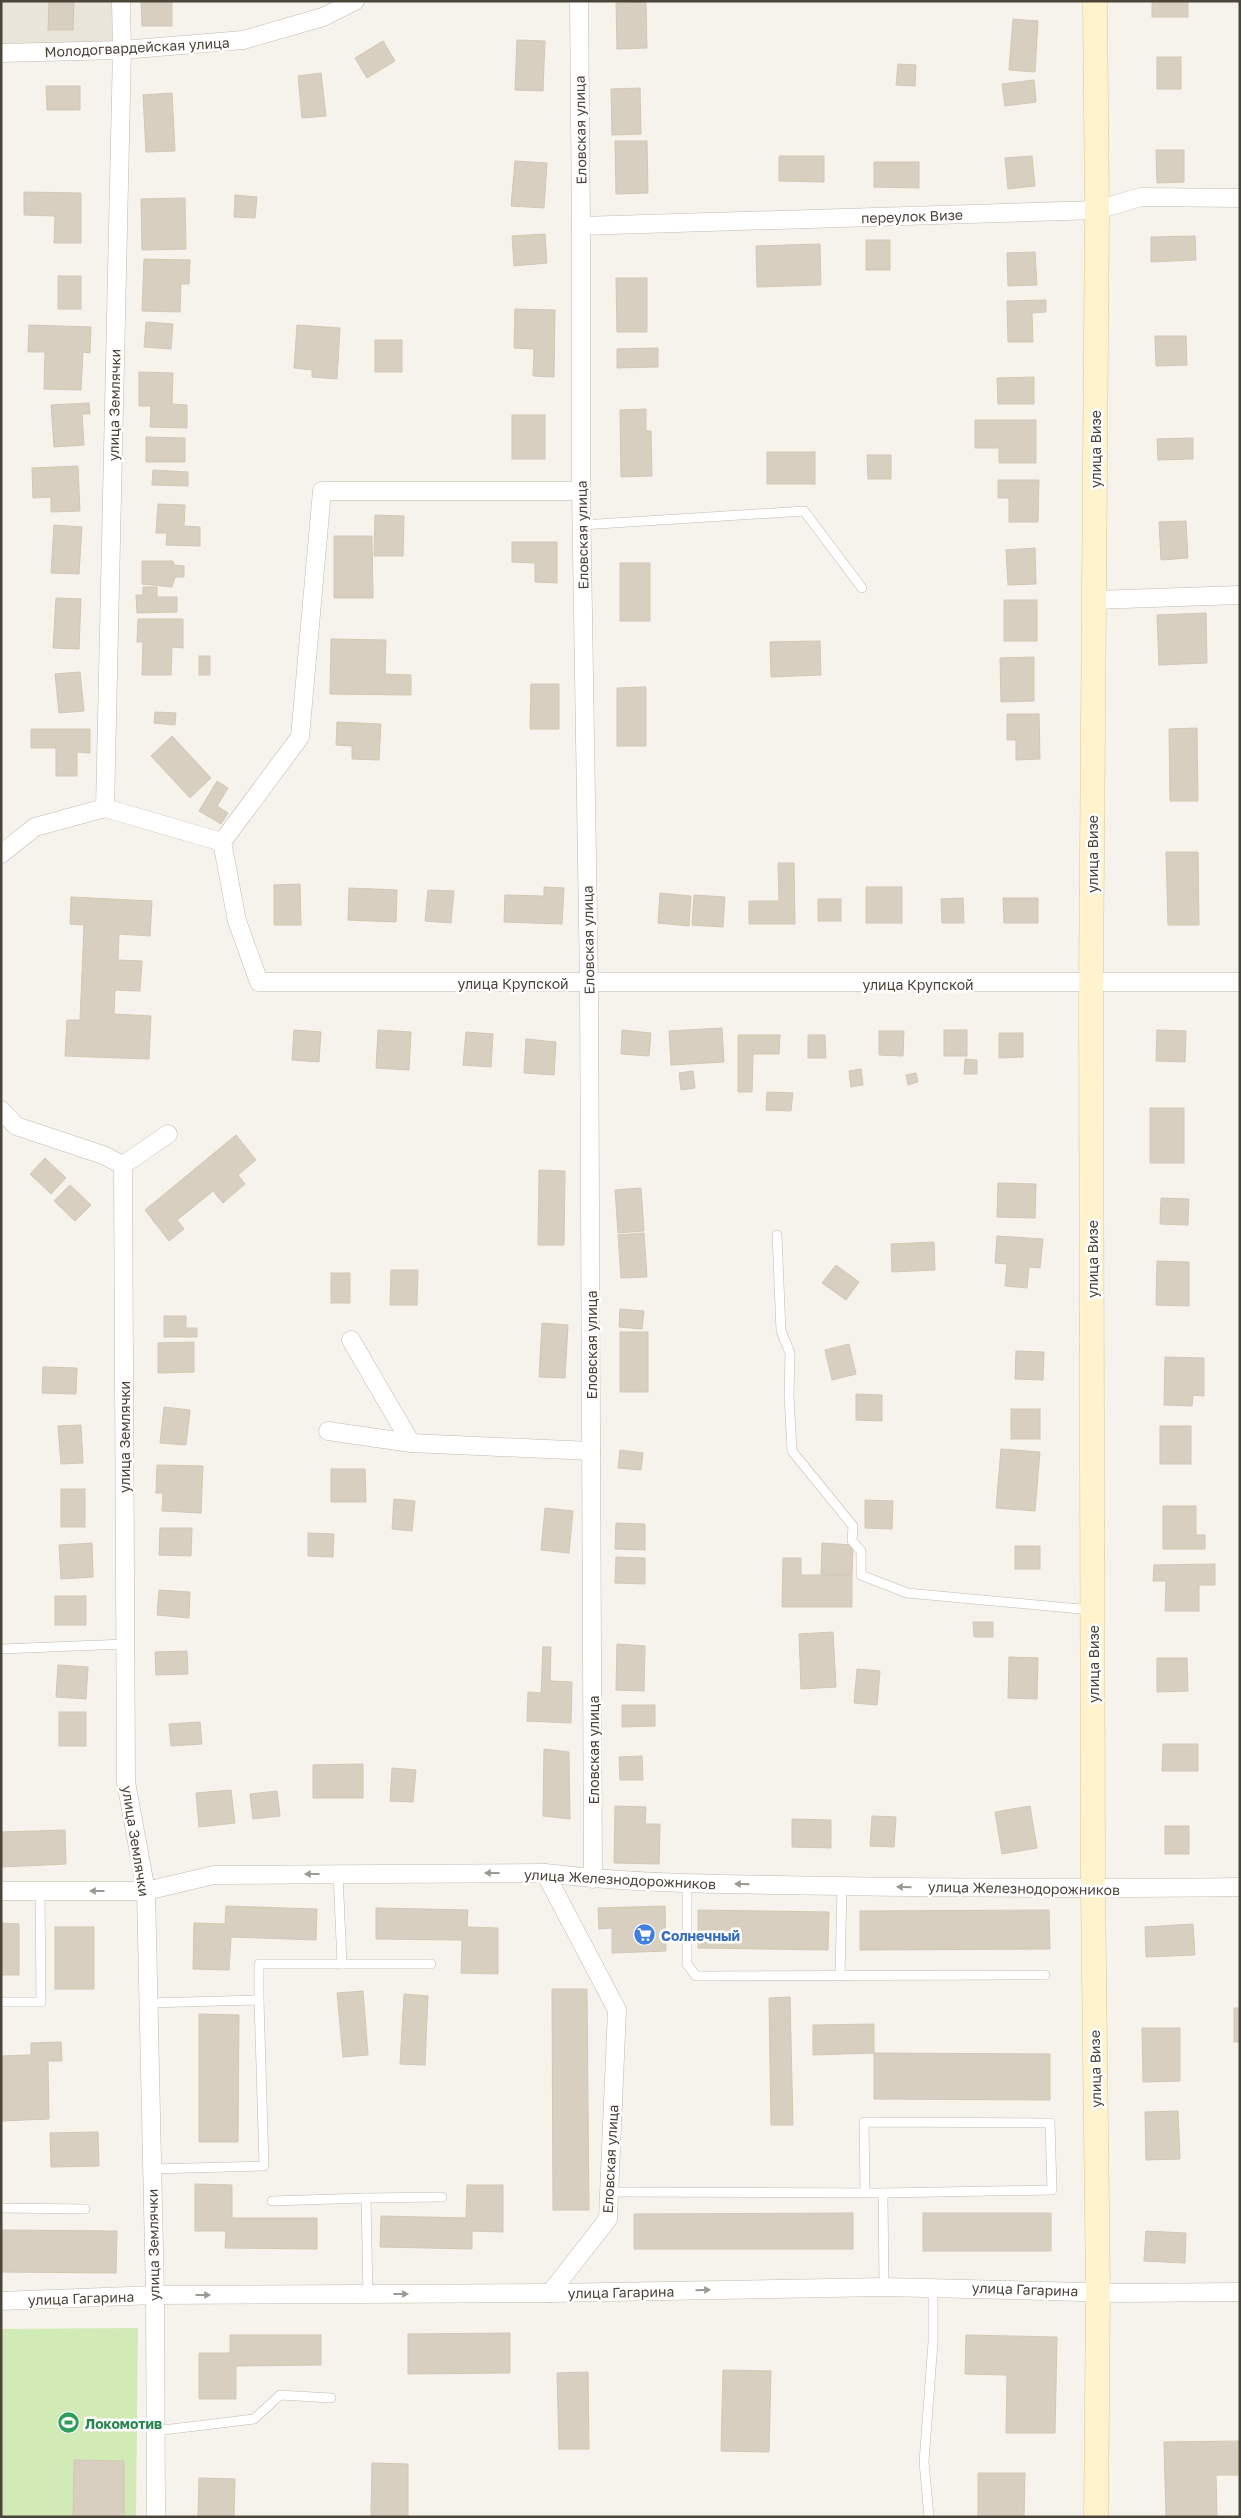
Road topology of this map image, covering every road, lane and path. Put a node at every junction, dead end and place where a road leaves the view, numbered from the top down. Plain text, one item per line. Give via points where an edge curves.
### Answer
1 (121, 1) edge
2 (355, 1) edge
3 (579, 1) edge
4 (1095, 1) edge
5 (122, 50) junction
6 (1, 53) edge
7 (1240, 198) edge
8 (1097, 210) junction
9 (581, 226) junction
10 (581, 491) junction
11 (581, 525) junction
12 (862, 588) dead end
13 (1240, 595) edge
14 (1094, 600) junction
15 (105, 808) junction
16 (222, 842) junction
17 (1, 854) edge
18 (1240, 982) edge
19 (589, 983) junction
20 (1091, 984) junction
21 (1, 1110) edge
22 (168, 1134) dead end
23 (123, 1165) junction
24 (777, 1235) dead end
25 (351, 1340) dead end
26 (328, 1431) dead end
27 (411, 1443) junction
28 (591, 1451) junction
29 (1093, 1610) junction
30 (125, 1644) junction
31 (1, 1649) edge
32 (545, 1873) junction
33 (338, 1874) junction
34 (593, 1879) junction
35 (687, 1884) junction
36 (842, 1886) junction
37 (1240, 1887) edge
38 (1093, 1889) junction
39 (1, 1891) edge
40 (40, 1891) junction
41 (146, 1892) junction
42 (342, 1964) junction
43 (431, 1964) dead end
44 (1045, 1975) dead end
45 (840, 1976) junction
46 (259, 2000) junction
47 (1, 2002) edge
48 (148, 2003) junction
49 (152, 2169) junction
50 (610, 2192) junction
51 (865, 2193) junction
52 (882, 2193) junction
53 (442, 2197) dead end
54 (366, 2198) junction
55 (272, 2201) dead end
56 (1, 2208) edge
57 (85, 2209) dead end
58 (884, 2286) junction
59 (933, 2286) junction
60 (1098, 2292) junction
61 (1240, 2292) edge
62 (550, 2293) junction
63 (368, 2294) junction
64 (155, 2296) junction
65 (1, 2301) edge
66 (332, 2398) dead end
67 (154, 2430) junction
68 (156, 2517) edge
69 (929, 2517) edge
70 (1096, 2517) edge

1 - 5 street, улица Землячки
2 - 5 street, Молодогвардейская улица via 323,17 243,40
3 - 9 street, Еловская улица
4 - 8 street, улица Визе
5 - 6 street, Молодогвардейская улица
5 - 15 street, улица Землячки
7 - 8 street, переулок Визе via 1141,197
8 - 9 street, переулок Визе
8 - 14 street, улица Визе
9 - 10 street, Еловская улица
10 - 11 street, Еловская улица
10 - 16 street via 322,491 300,737
11 - 12 lane via 804,511
11 - 19 street, Еловская улица
13 - 14 street
14 - 20 street, улица Визе
15 - 16 street
15 - 17 street via 35,827
16 - 19 street, улица Крупской via 237,921 259,982
18 - 20 street, улица Крупской
19 - 20 street, улица Крупской
19 - 28 street, Еловская улица
20 - 29 street, улица Визе
21 - 23 street via 16,1126 103,1155
22 - 23 street
23 - 30 street, улица Землячки
24 - 29 lane via 781,1331 790,1353 792,1451 853,1526 852,1542 860,1552 861,1574 907,1594
25 - 27 street
26 - 27 street
27 - 28 street
28 - 34 street, Еловская улица
29 - 38 street, улица Визе
30 - 31 lane
30 - 41 street, улица Землячки via 126,1782
32 -> 33 street, улица Железнодорожников
32 - 34 street, улица Железнодорожников
32 - 50 street, Еловская улица via 617,2010
33 -> 41 street, улица Железнодорожников via 214,1875
33 - 42 lane
34 - 35 street, улица Железнодорожников
36 -> 35 street, улица Железнодорожников
35 - 45 lane via 687,1964 696,1976
38 -> 36 street, улица Железнодорожников
36 - 45 lane
37 - 38 street, улица Железнодорожников
38 - 60 street, улица Визе
39 - 40 street, улица Железнодорожников
41 -> 40 street, улица Железнодорожников
40 - 47 lane via 41,2002
41 - 48 street, улица Землячки
42 - 43 lane
42 - 46 lane via 259,1964
44 - 45 lane
46 - 48 lane
46 - 49 lane via 264,2166
48 - 49 street, улица Землячки
49 - 64 street, улица Землячки
50 - 51 lane
50 - 62 street, Еловская улица via 608,2219
51 - 52 lane
51 - 52 lane via 864,2122 1050,2123 1052,2190
52 - 58 lane
53 - 54 lane
54 - 55 lane
54 - 63 lane
56 - 57 lane
58 - 59 street, улица Гагарина
62 -> 58 street, улица Гагарина
59 - 60 street, улица Гагарина
59 - 69 lane via 933,2342 924,2462
60 - 61 street, улица Гагарина
60 - 70 street, улица Визе
63 -> 62 street, улица Гагарина
64 -> 63 street, улица Гагарина
64 - 65 street, улица Гагарина
64 - 67 street, улица Землячки
66 - 67 lane via 280,2395 254,2419
67 - 68 street, улица Землячки

